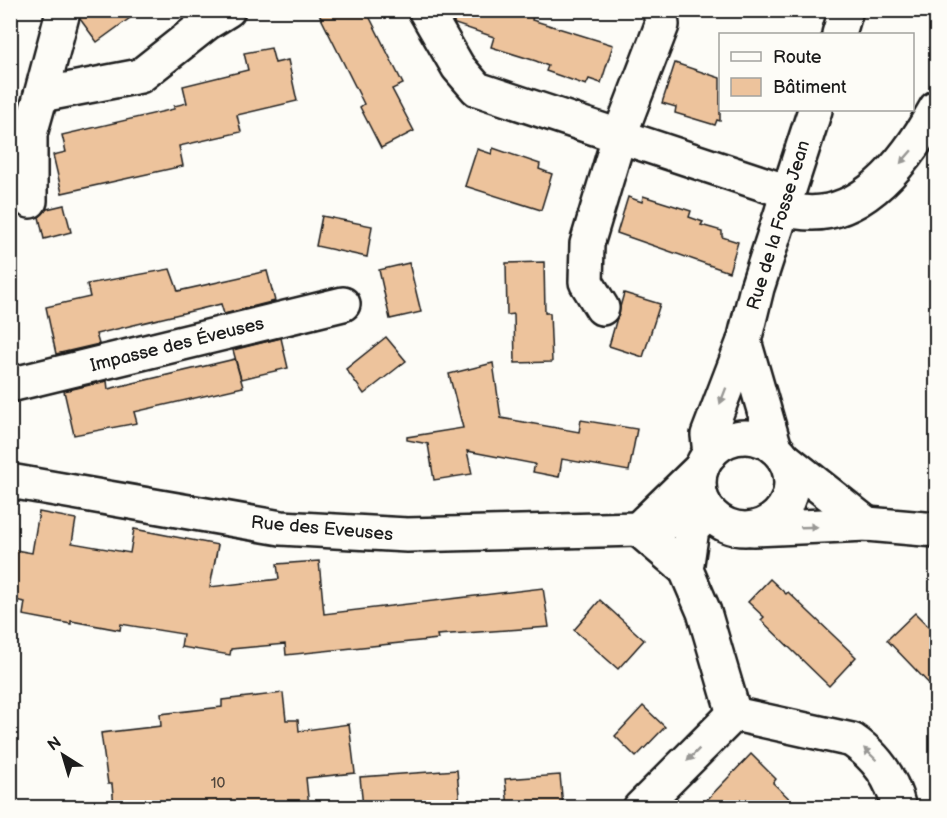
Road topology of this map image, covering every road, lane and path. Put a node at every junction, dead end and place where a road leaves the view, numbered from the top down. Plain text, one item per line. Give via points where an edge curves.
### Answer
1 (228, 10) edge
2 (425, 10) edge
3 (660, 10) edge
4 (846, 10) edge
5 (63, 12) edge
6 (839, 33) edge
7 (41, 95) junction
8 (936, 108) edge
9 (815, 111) edge
10 (619, 137) junction
11 (785, 200) junction
12 (30, 201) dead end
13 (343, 303) dead end
14 (602, 308) dead end
15 (744, 341) junction
16 (10, 385) edge
17 (780, 453) junction
18 (706, 461) junction
19 (10, 481) edge
20 (722, 518) junction
21 (867, 524) junction
22 (638, 530) junction
23 (936, 530) edge
24 (686, 570) junction
25 (704, 612) junction
26 (734, 714) junction
27 (640, 807) edge
28 (899, 807) edge

1 - 7 street via 140,76
2 - 10 street via 458,67 477,89
3 - 10 street via 662,25
4 - 6 street
5 - 7 street
7 - 12 street via 30,134
8 -> 11 street via 914,148 860,199 825,212 798,213
9 - 11 street, Rue de la Fosse Jean
10 - 11 street
10 - 14 street via 587,244 586,282
11 - 15 street, Rue de la Fosse Jean
13 - 16 street, Impasse des Éveuses
15 - 17 street, Rue de la Fosse Jean
15 -> 18 street, Rue de la Fosse Jean via 708,435
17 - 18 street via 763,440 734,439 720,444
17 - 20 street via 792,484 790,497 775,519
17 - 21 street
18 - 20 street via 700,492
18 - 22 street
19 - 22 street, Rue des Eveuses via 281,528 342,533
20 -> 21 street, Rue des Eveuses
20 - 22 street, Rue des Eveuses via 683,518
20 - 24 street via 692,529
20 - 25 street via 704,558
21 - 23 street, Rue des Eveuses
22 - 24 street
24 - 25 street
25 - 26 street
26 -> 27 street
28 -> 26 street via 882,766 852,740

